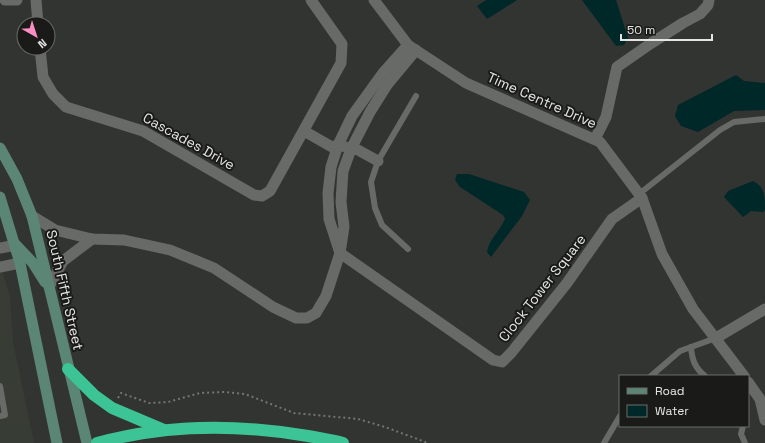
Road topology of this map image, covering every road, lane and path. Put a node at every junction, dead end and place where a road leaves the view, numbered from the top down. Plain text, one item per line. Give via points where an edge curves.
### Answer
1 (5, 0) edge
2 (17, 0) edge
3 (36, 0) edge
4 (311, 0) edge
5 (374, 0) edge
6 (710, 0) edge
7 (37, 16) edge
8 (412, 47) junction
9 (41, 56) edge
10 (416, 96) dead end
11 (765, 120) edge
12 (304, 132) junction
13 (595, 139) junction
14 (338, 145) junction
15 (0, 148) edge
16 (351, 149) junction
17 (378, 161) junction
18 (641, 196) junction
19 (0, 197) edge
20 (32, 216) junction
21 (92, 239) junction
22 (16, 245) junction
23 (0, 248) edge
24 (408, 249) dead end
25 (340, 254) junction
26 (20, 263) junction
27 (0, 267) edge
28 (48, 287) junction
29 (765, 309) edge
30 (716, 338) junction
31 (691, 347) junction
32 (68, 369) junction
33 (652, 375) edge
34 (704, 375) edge
35 (743, 375) edge
36 (749, 383) edge
37 (0, 386) edge
38 (118, 399) dead end
39 (0, 416) edge
40 (619, 418) edge
41 (765, 420) edge
42 (743, 427) edge
43 (165, 430) junction
44 (57, 443) edge
45 (87, 443) edge
46 (97, 443) edge
47 (343, 443) edge
48 (428, 443) edge
49 (604, 443) edge
50 (745, 443) edge

1 - 2 street
3 - 7 street
4 - 12 street, Cascades Drive via 342,44 341,63
5 - 8 street, Time Centre Drive
6 - 13 street via 700,14 617,67 606,117
8 - 13 street, Time Centre Drive via 466,83
8 - 14 street via 383,73 352,116
8 - 16 street via 370,112
9 - 12 street, Cascades Drive via 43,77 53,94 66,107 143,130 254,195 262,196 270,191
10 - 17 lane
11 - 18 lane via 734,122 720,130
12 - 14 street via 332,148
13 - 18 street, Time Centre Drive via 600,142
14 - 16 street
14 - 25 street via 331,168 328,200 329,219
15 - 20 main road, South Fifth Street via 18,179
16 - 17 street
16 - 25 street via 343,171 341,202 344,228
17 - 24 lane via 371,182 375,208 387,232
18 - 25 street, Clock Tower Square via 612,219 567,283 502,362 493,360
18 - 30 street, Time Centre Drive via 662,254 693,309
19 - 22 main road
20 - 21 street via 55,230
20 - 28 main road, South Fifth Street
21 - 25 street via 124,240 170,250 214,268 273,307 296,318 307,318 316,313 326,296
21 - 28 street via 63,261
22 - 23 street
22 - 26 main road
22 - 28 main road via 33,263
26 - 27 street
26 - 44 main road
28 - 32 main road, South Fifth Street
29 - 30 street
30 - 31 lane
30 - 35 street, Time Centre Drive
31 - 33 lane via 680,351
31 - 34 lane via 692,359
32 - 43 highway via 94,395 112,408
32 - 45 main road, South Fifth Street
36 - 41 street via 760,399
37 - 39 lane via 5,415
38 - 48 path via 121,393 149,403 168,402 200,393 245,394 294,412 358,420
40 - 49 lane
42 - 50 lane via 741,434
43 - 46 highway
43 - 47 highway via 217,427 271,430

